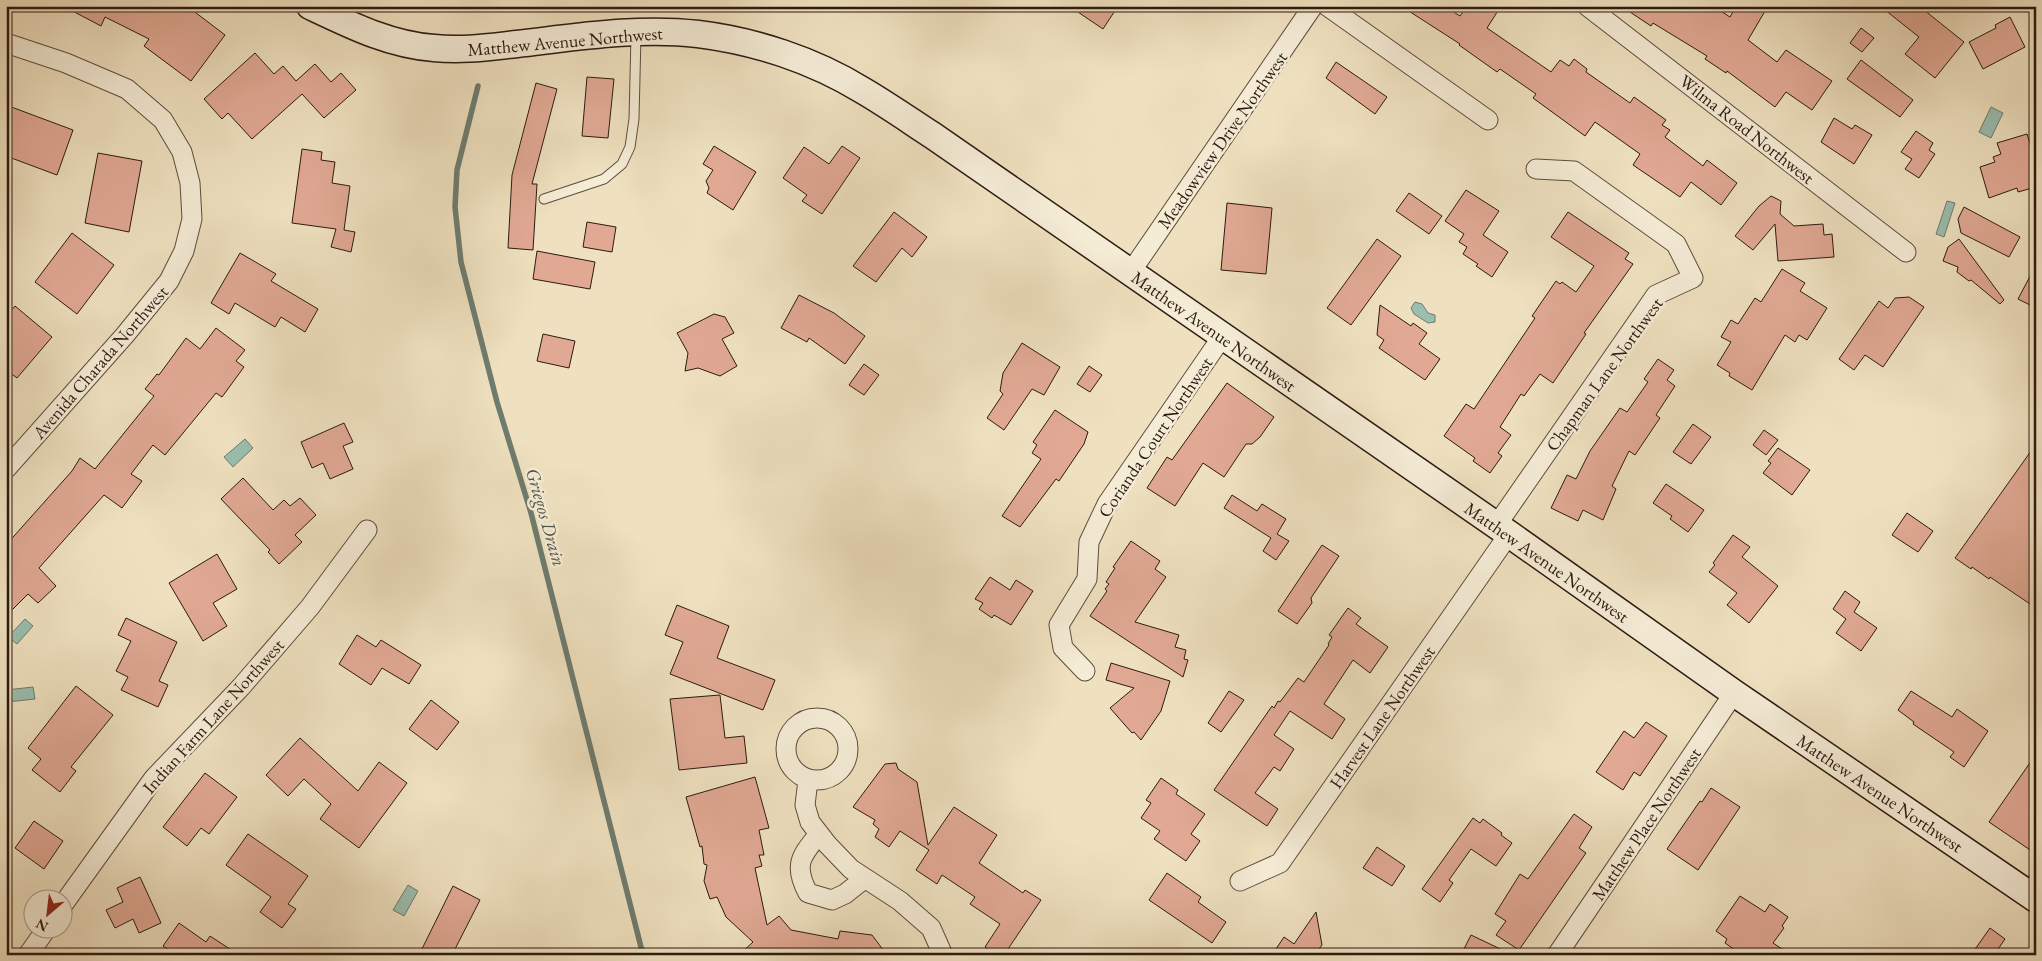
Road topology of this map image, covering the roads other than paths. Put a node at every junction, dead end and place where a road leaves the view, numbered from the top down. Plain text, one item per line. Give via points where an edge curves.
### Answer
1 (310, 6) edge
2 (1314, 6) edge
3 (1327, 6) edge
4 (1588, 6) edge
5 (636, 32) junction
6 (6, 42) edge
7 (1488, 120) dead end
8 (1536, 169) dead end
9 (544, 199) dead end
10 (1906, 252) dead end
11 (1130, 273) junction
12 (1222, 337) junction
13 (6, 469) edge
14 (367, 530) dead end
15 (1502, 530) junction
16 (1085, 672) dead end
17 (1734, 693) junction
18 (808, 780) dead end
19 (819, 834) junction
20 (864, 879) junction
21 (1240, 881) dead end
22 (2032, 889) edge
23 (72, 892) edge
24 (40, 938) edge
25 (28, 955) edge
26 (943, 955) edge
27 (1557, 955) edge

1 - 5 street, Matthew Avenue Northwest via 353,27 396,42 433,48 464,50
2 - 11 street, Meadowview Drive Northwest
3 - 7 street
4 - 10 street, Wilma Road Northwest
5 - 9 lane via 634,119 630,147 622,164 604,179
5 - 11 street, Matthew Avenue Northwest via 698,34 734,40 781,52 822,69 861,89 932,135
6 - 13 street, Avenida Charada Northwest via 127,89 163,120 182,152 190,184 192,220 184,251 169,281 125,336
8 - 15 street, Chapman Lane Northwest via 1574,171 1676,244 1693,278 1656,295
11 - 12 street, Matthew Avenue Northwest
12 - 15 street, Matthew Avenue Northwest
12 - 16 street, Corianda Court Northwest via 1107,504 1088,542 1087,579 1059,625 1062,648
14 - 23 street, Indian Farm Lane Northwest via 310,607 241,687 154,778
15 - 17 street, Matthew Avenue Northwest
15 - 21 street, Harvest Lane Northwest via 1280,863
17 - 22 street, Matthew Avenue Northwest
17 - 27 street, Matthew Place Northwest
18 - 19 street via 805,805 810,822
19 - 20 street
19 - 20 street via 803,853 799,867 808,893 832,900 846,894
20 - 26 street via 900,901 931,928
24 - 25 street

